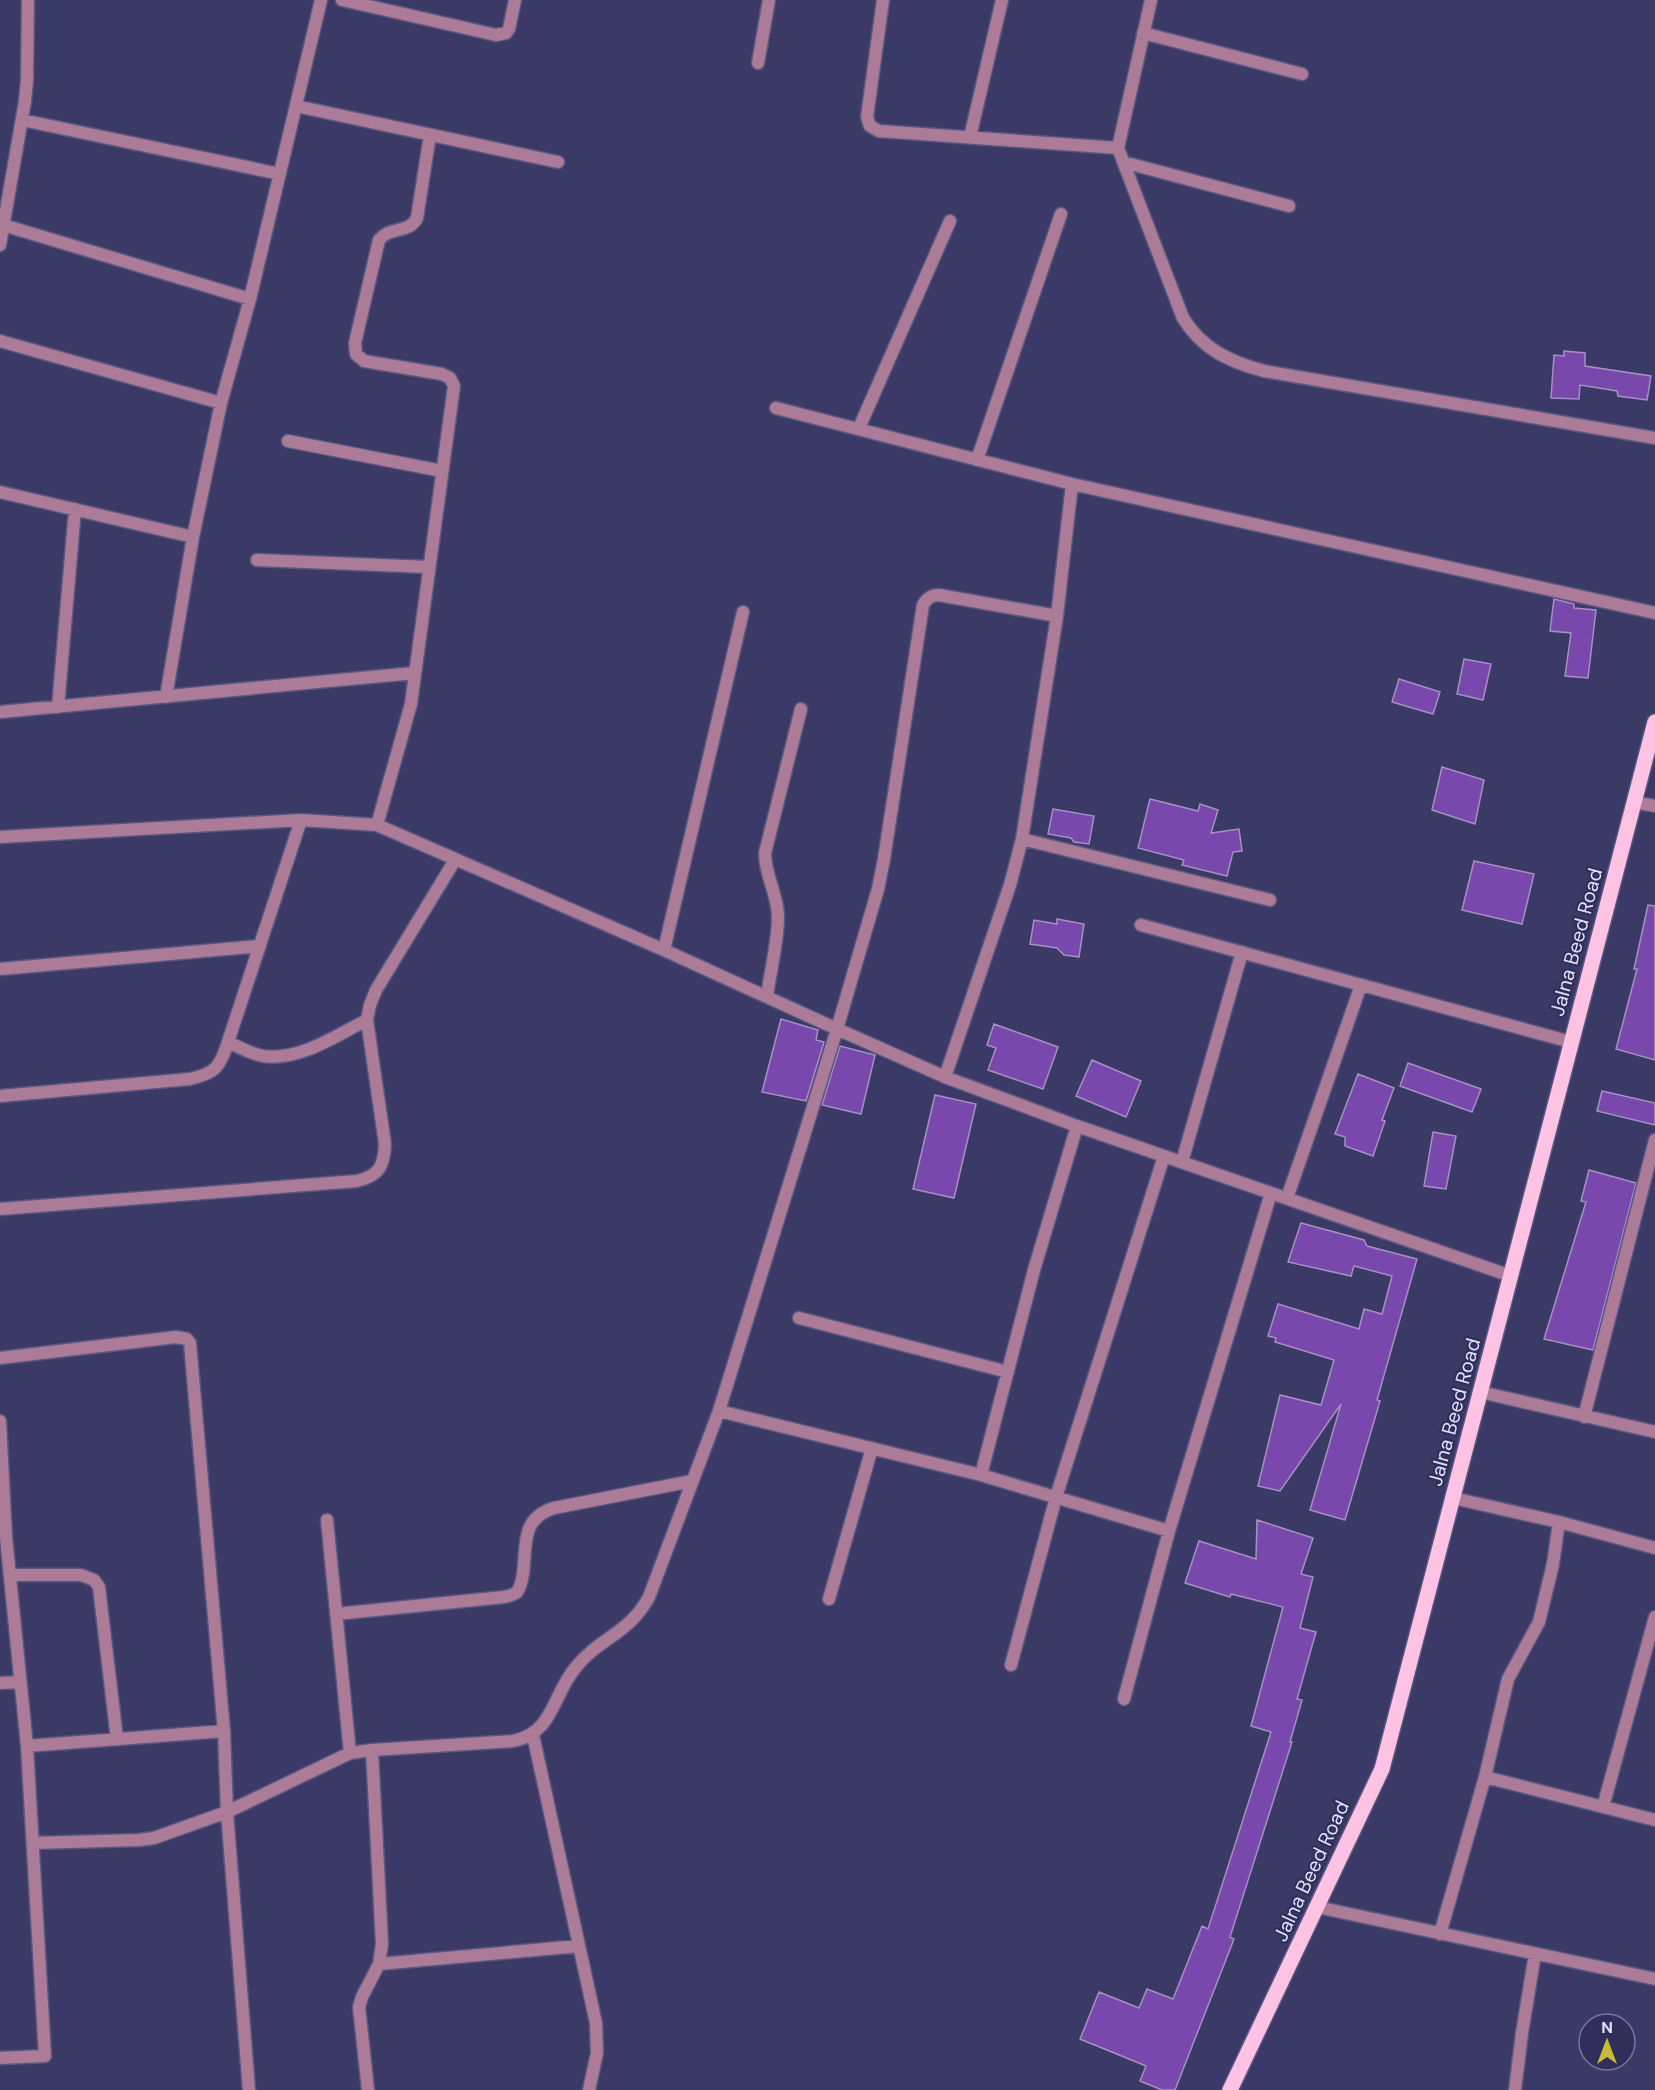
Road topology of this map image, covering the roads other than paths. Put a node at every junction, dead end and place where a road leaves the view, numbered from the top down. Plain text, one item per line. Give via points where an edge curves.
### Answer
1 (28, 0) edge
2 (321, 0) edge
3 (342, 0) edge
4 (516, 0) edge
5 (769, 0) edge
6 (883, 0) edge
7 (1002, 0) edge
8 (1151, 0) edge
9 (378, 4) edge
10 (1143, 33) junction
11 (758, 63) dead end
12 (1302, 74) dead end
13 (296, 106) junction
14 (22, 120) junction
15 (430, 135) junction
16 (970, 137) junction
17 (1118, 148) junction
18 (558, 162) dead end
19 (1123, 162) junction
20 (280, 174) junction
21 (1289, 206) dead end
22 (1060, 214) dead end
23 (950, 221) dead end
24 (3, 225) junction
25 (0, 245) edge
26 (250, 299) junction
27 (0, 341) edge
28 (220, 403) junction
29 (776, 408) dead end
30 (860, 428) junction
31 (1655, 438) edge
32 (288, 441) dead end
33 (977, 460) junction
34 (442, 471) junction
35 (1072, 484) junction
36 (0, 492) edge
37 (75, 509) junction
38 (193, 537) junction
39 (258, 560) dead end
40 (429, 567) junction
41 (743, 612) dead end
42 (1655, 613) edge
43 (1057, 616) junction
44 (414, 673) junction
45 (166, 697) junction
46 (58, 707) junction
47 (801, 709) dead end
48 (0, 712) edge
49 (1655, 722) edge
50 (1634, 802) junction
51 (1655, 806) edge
52 (301, 820) junction
53 (378, 825) junction
54 (0, 837) edge
55 (1022, 839) junction
56 (455, 860) junction
57 (1270, 900) dead end
58 (1141, 925) dead end
59 (260, 946) junction
60 (664, 950) junction
61 (1242, 952) junction
62 (0, 969) edge
63 (1361, 985) junction
64 (767, 997) junction
65 (367, 1020) junction
66 (837, 1029) junction
67 (228, 1042) junction
68 (1571, 1042) junction
69 (945, 1077) junction
70 (0, 1096) edge
71 (1077, 1126) junction
72 (1655, 1140) edge
73 (1164, 1156) junction
74 (1182, 1162) junction
75 (1271, 1193) junction
76 (1287, 1198) junction
77 (0, 1209) edge
78 (1511, 1276) junction
79 (799, 1318) dead end
80 (0, 1358) edge
81 (1008, 1372) junction
82 (1480, 1392) junction
83 (718, 1411) junction
84 (1584, 1417) junction
85 (0, 1421) edge
86 (1655, 1432) edge
87 (872, 1448) junction
88 (981, 1475) junction
89 (692, 1481) junction
90 (1056, 1497) junction
91 (1453, 1498) junction
92 (327, 1520) dead end
93 (1560, 1522) junction
94 (1169, 1531) junction
95 (3, 1537) edge
96 (1655, 1548) edge
97 (10, 1575) junction
98 (829, 1599) dead end
99 (336, 1614) junction
100 (1655, 1617) edge
101 (1011, 1665) dead end
102 (20, 1682) junction
103 (0, 1683) edge
104 (1124, 1699) dead end
105 (224, 1731) junction
106 (533, 1735) junction
107 (117, 1739) junction
108 (27, 1746) junction
109 (372, 1750) junction
110 (350, 1753) junction
111 (1485, 1777) junction
112 (1603, 1807) junction
113 (227, 1812) junction
114 (1655, 1820) edge
115 (33, 1843) junction
116 (1317, 1907) junction
117 (1440, 1934) junction
118 (579, 1946) junction
119 (1535, 1954) junction
120 (379, 1964) junction
121 (1655, 1979) edge
122 (0, 2058) edge
123 (249, 2090) edge
124 (368, 2090) edge
125 (589, 2090) edge
126 (1230, 2090) edge
127 (1515, 2090) edge

1 - 14 street via 27,81
2 - 13 street
3 - 9 street
4 - 9 street via 512,24 502,35
5 - 11 street
6 - 16 street via 867,117 870,126 879,131
7 - 16 street
8 - 10 street
10 - 12 street
10 - 17 street
13 - 15 street
13 - 20 street
14 - 20 street
14 - 24 street
15 - 18 street
15 - 34 street via 417,218 409,228 387,232 380,240 354,349 364,362 442,374 453,381
16 - 17 street
17 - 19 street
19 - 21 street
19 - 31 street via 1183,318 1198,339 1221,356 1264,371
20 - 26 street
22 - 33 street
23 - 30 street
24 - 25 street
24 - 26 street
26 - 28 street
27 - 28 street
28 - 38 street
29 - 30 street
30 - 33 street
32 - 34 street
33 - 35 street
34 - 40 street
35 - 42 street
35 - 43 street
36 - 37 street
37 - 38 street
37 - 46 street
38 - 45 street
39 - 40 street
40 - 44 street
41 - 60 street
43 - 55 street
43 - 66 street via 939,595 933,595 923,605 878,889
44 - 45 street
44 - 53 street via 411,704
45 - 46 street
46 - 48 street
47 - 64 street via 765,853 778,918
49 - 50 main road, Jalna Beed Road
50 - 51 street
50 - 68 main road, Jalna Beed Road
52 - 53 street
52 - 54 street
52 - 59 street
53 - 56 street
55 - 57 street
55 - 69 street
56 - 60 street
56 - 65 street via 375,990
58 - 61 street
59 - 62 street
59 - 67 street
60 - 64 street
61 - 63 street
61 - 74 street
63 - 68 street
63 - 76 street
64 - 66 street
65 - 67 street via 284,1057 260,1055
65 - 77 street via 385,1144 381,1166 369,1178
66 - 69 street
66 - 83 street
67 - 70 street via 218,1068 200,1077
68 - 78 main road, Jalna Beed Road
69 - 71 street
71 - 73 street
71 - 81 street
72 - 84 street
73 - 74 street
73 - 90 street
74 - 75 street
75 - 76 street
75 - 94 street
76 - 78 street
78 - 82 main road, Jalna Beed Road
79 - 81 street
80 - 105 street via 176,1337 190,1343
81 - 88 street
82 - 84 street
82 - 91 main road, Jalna Beed Road
83 - 87 street
83 - 89 street
84 - 86 street
85 - 95 street
87 - 88 street
87 - 98 street
88 - 90 street
89 - 99 street via 554,1508 537,1515 529,1527 523,1577 513,1594
89 - 106 street via 643,1608 577,1665 548,1717
90 - 94 street
90 - 101 street
91 - 93 street
91 - 116 main road, Jalna Beed Road via 1382,1769
92 - 99 street
93 - 96 street
93 - 111 street via 1539,1622 1508,1679
94 - 104 street
95 - 97 street
97 - 102 street
97 - 107 street via 81,1575 94,1580 99,1587
99 - 110 street
100 - 112 street
102 - 103 street
102 - 108 street
105 - 107 street
105 - 113 street
106 - 109 street via 513,1742
106 - 118 street
107 - 108 street
108 - 115 street
109 - 110 street
109 - 120 street via 382,1944
110 - 113 street
111 - 112 street
111 - 117 street
112 - 114 street
113 - 115 street via 154,1838
113 - 123 street
115 - 122 street via 45,2056
116 - 117 street
116 - 126 main road, Jalna Beed Road
117 - 119 street
118 - 120 street
118 - 125 street via 596,2023 597,2053
119 - 121 street
119 - 127 street
120 - 124 street via 359,2007

